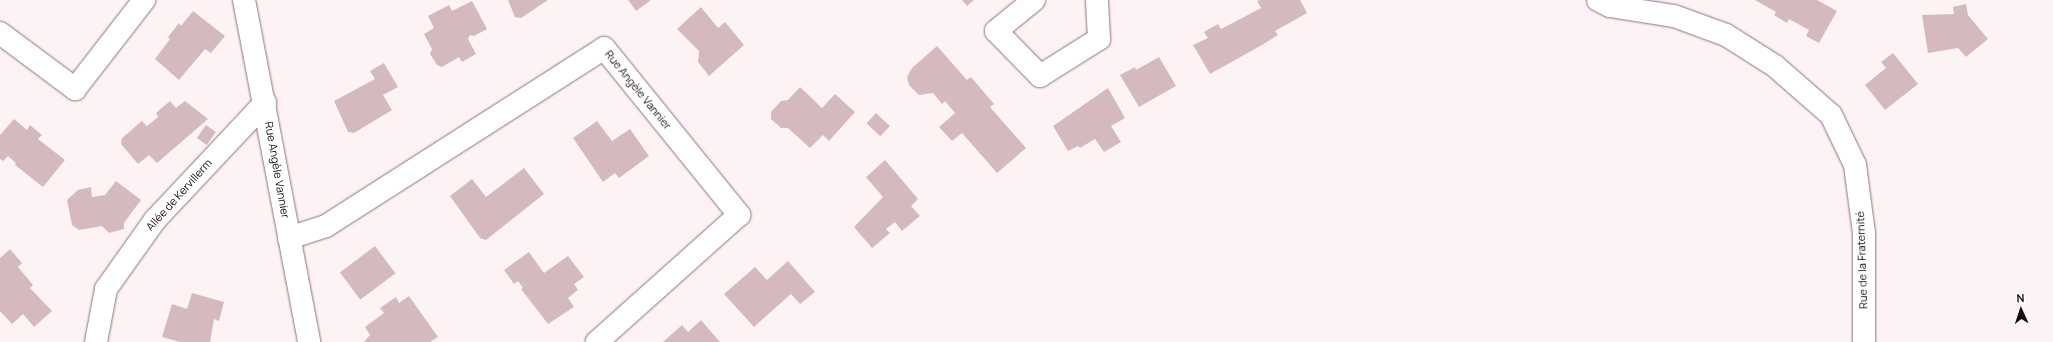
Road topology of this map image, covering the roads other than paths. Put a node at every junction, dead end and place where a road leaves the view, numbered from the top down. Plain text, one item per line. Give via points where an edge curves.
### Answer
1 (144, 0) edge
2 (244, 0) edge
3 (1034, 0) edge
4 (1097, 0) edge
5 (1598, 0) edge
6 (0, 33) edge
7 (264, 103) junction
8 (289, 238) junction
9 (96, 342) edge
10 (309, 342) edge
11 (598, 342) edge
12 (1864, 342) edge

1 - 6 street via 75,89
2 - 7 street, Rue Angèle Vannier
3 - 4 street via 996,31 1040,76 1099,39
5 - 12 street, Rue de la Fraternité via 1610,6 1674,16 1726,34 1775,66 1831,115 1855,165 1864,233
7 - 8 street, Rue Angèle Vannier
7 - 9 street, Allée de Kervillerm via 155,220 110,283 106,289
8 - 10 street, Rue Angèle Vannier
8 - 11 street, Rue Angèle Vannier via 326,226 604,48 739,215

